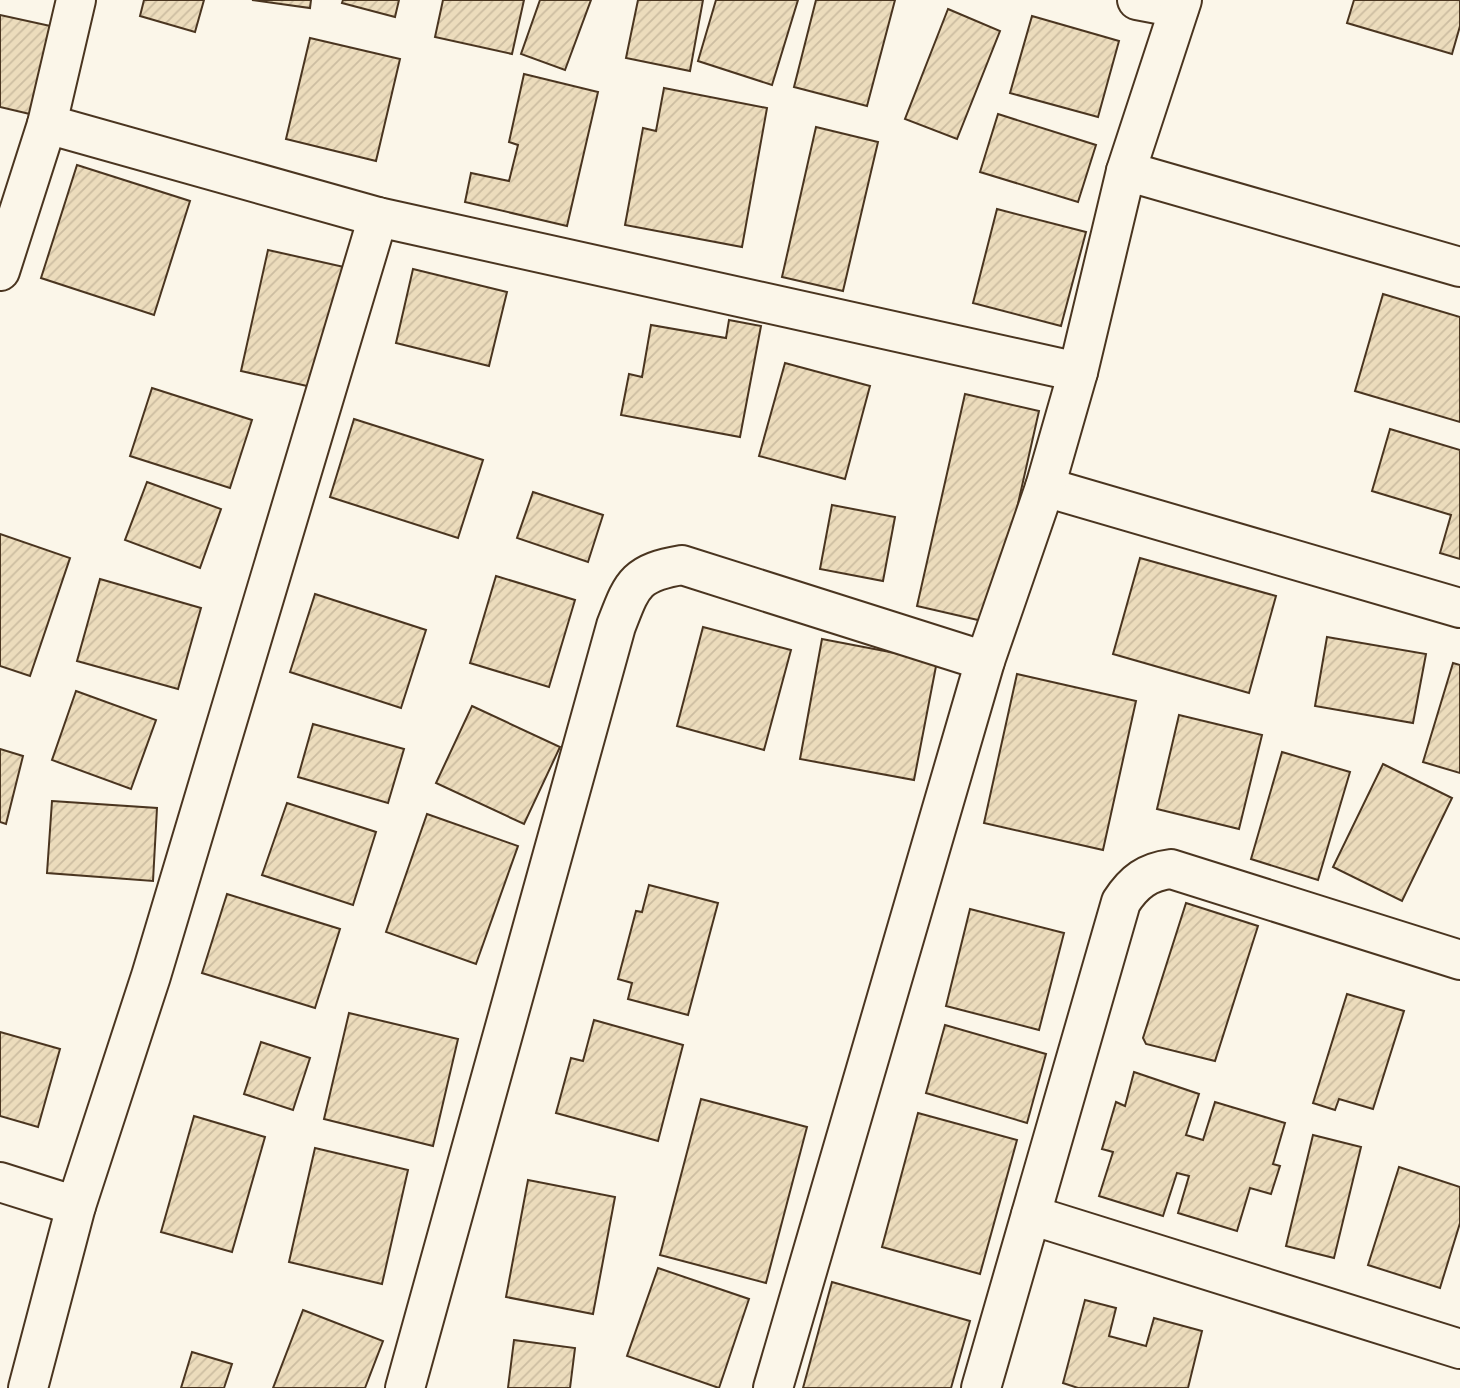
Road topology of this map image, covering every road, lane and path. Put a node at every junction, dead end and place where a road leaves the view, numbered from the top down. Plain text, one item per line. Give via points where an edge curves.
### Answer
1 (76, 0) edge
2 (1137, 0) edge
3 (1180, 4) edge
4 (47, 124) junction
5 (1126, 171) junction
6 (378, 217) junction
7 (1460, 267) edge
8 (0, 271) edge
9 (1078, 372) junction
10 (1045, 487) junction
11 (1460, 608) edge
12 (985, 661) junction
13 (1460, 960) edge
14 (0, 1182) edge
15 (75, 1206) junction
16 (1031, 1215) junction
17 (1460, 1349) edge
18 (28, 1388) edge
19 (405, 1388) edge
20 (773, 1388) edge
21 (981, 1388) edge

1 - 4 street
2 - 3 street
3 - 5 street
4 - 6 street
4 - 8 street
5 - 7 street
5 - 9 street
6 - 9 street
6 - 15 street via 151,976
9 - 10 street
10 - 11 street
10 - 12 street
12 - 19 street via 681,565 656,569 632,585 616,626
12 - 20 street
13 - 16 street via 1171,869 1153,871 1121,902
14 - 15 street
15 - 18 street
16 - 17 street
16 - 21 street

